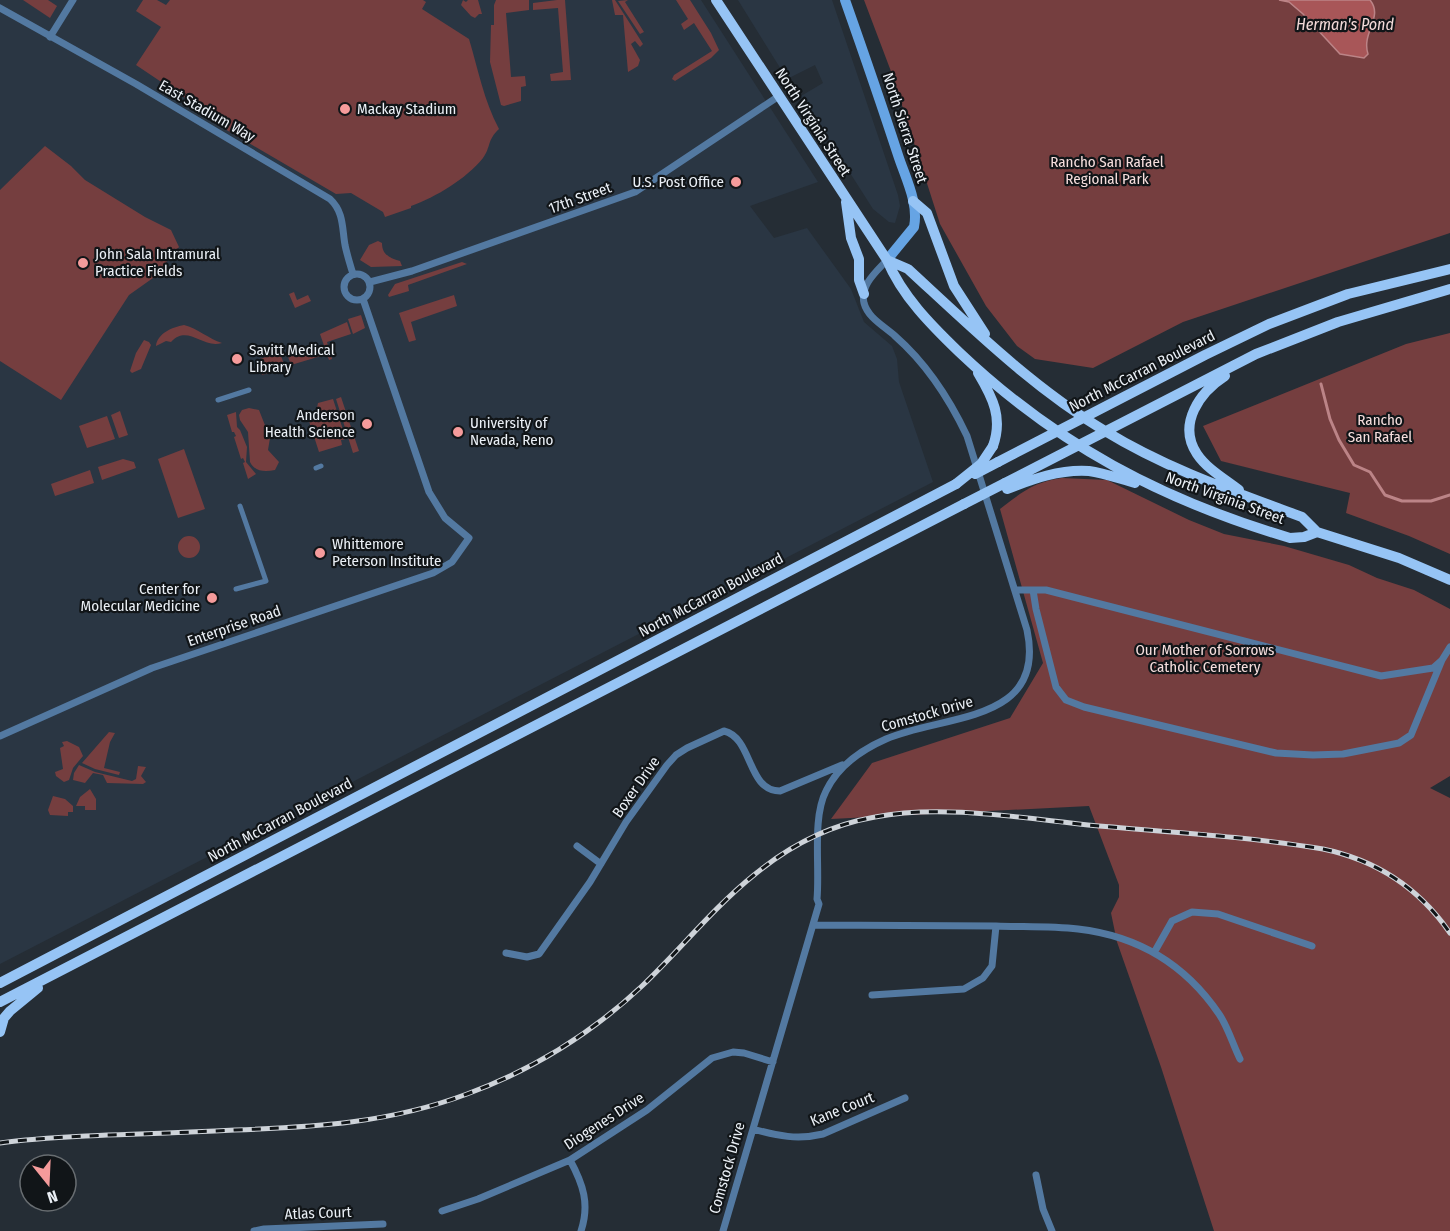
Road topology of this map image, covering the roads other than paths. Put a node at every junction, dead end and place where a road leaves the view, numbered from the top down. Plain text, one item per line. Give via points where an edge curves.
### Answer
1 (73, 0) edge
2 (716, 0) edge
3 (844, 0) edge
4 (0, 8) edge
5 (50, 36) junction
6 (779, 96) junction
7 (846, 199) junction
8 (913, 201) junction
9 (887, 260) junction
10 (1450, 269) edge
11 (353, 274) junction
12 (370, 282) junction
13 (1450, 289) edge
14 (864, 294) junction
15 (363, 299) junction
16 (994, 347) junction
17 (1256, 354) junction
18 (971, 363) junction
19 (249, 390) dead end
20 (218, 400) dead end
21 (1084, 418) junction
22 (1056, 431) junction
23 (1105, 431) junction
24 (1078, 444) junction
25 (956, 484) junction
26 (1006, 486) junction
27 (1153, 487) junction
28 (1249, 498) junction
29 (240, 506) dead end
30 (1317, 532) junction
31 (1450, 580) edge
32 (236, 589) dead end
33 (1015, 590) junction
34 (1033, 590) junction
35 (1450, 647) edge
36 (1442, 660) junction
37 (0, 736) edge
38 (846, 762) junction
39 (577, 846) dead end
40 (601, 864) junction
41 (813, 925) junction
42 (996, 926) junction
43 (1312, 946) dead end
44 (1155, 951) junction
45 (506, 953) dead end
46 (60, 972) junction
47 (0, 983) edge
48 (872, 995) dead end
49 (0, 1002) edge
50 (0, 1032) edge
51 (1240, 1059) dead end
52 (773, 1062) junction
53 (905, 1098) dead end
54 (753, 1129) junction
55 (570, 1160) junction
56 (1036, 1175) dead end
57 (442, 1211) dead end
58 (383, 1224) dead end
59 (254, 1231) edge
60 (581, 1231) edge
61 (723, 1231) edge
62 (1052, 1231) edge

1 - 5 street
2 - 6 main road, North Virginia Street
3 - 8 main road, North Sierra Street
4 - 5 street, East Stadium Way
5 - 11 street, East Stadium Way via 330,199 339,209
6 - 7 main road, North Virginia Street
6 - 12 street, 17th Street via 635,192 412,272
7 - 9 main road, North Virginia Street
7 - 14 main road
8 - 9 main road, North Sierra Street via 914,227
8 - 16 main road via 927,213 954,286
9 - 14 street via 869,280
9 - 16 main road, North Virginia Street via 908,269
9 - 18 main road, North Virginia Street via 910,299
10 - 21 main road, North McCarran Boulevard via 1348,294 1290,315
11 - 12 street via 365,276
11 - 15 street via 345,280 345,293 351,299
12 - 15 street via 369,294
13 - 17 main road via 1338,322
14 - 33 street, Comstock Drive via 867,311 916,356 956,413 967,436
15 - 37 street, Enterprise Road via 429,492 445,518 469,538 452,562 433,573 152,668
16 - 21 main road, North Virginia Street
17 - 23 main road
17 - 28 main road via 1201,395 1189,430 1204,462
18 - 22 main road, North Virginia Street
18 - 25 main road, bridge via 995,406 998,427 993,446 981,464
19 - 20 street
21 - 22 main road, North McCarran Boulevard
21 - 23 main road, North Virginia Street
22 - 24 main road, North Virginia Street
22 - 25 main road, North McCarran Boulevard, bridge
23 - 24 main road
23 - 28 main road, North Virginia Street via 1175,468
24 - 26 main road
24 - 27 main road, North Virginia Street
25 - 47 main road, North McCarran Boulevard
26 - 27 main road via 1079,471
26 - 46 main road, bridge via 964,504
27 - 30 main road, North Virginia Street via 1206,511 1290,538
28 - 30 main road, North Virginia Street via 1302,517
29 - 32 street via 266,581
30 - 31 main road, North Virginia Street via 1399,558
33 - 34 street
33 - 38 street, Comstock Drive via 1030,645 1029,668 1016,691 994,707 886,738
34 - 36 street via 1046,590 1381,676 1433,668
34 - 36 street via 1056,687 1066,700 1276,753 1343,754 1406,739
35 - 36 street
38 - 40 street, Boxer Drive via 773,791 762,783 735,736 724,731 676,755 626,822
38 - 41 street, Comstock Drive via 820,807 819,904
39 - 40 street
40 - 45 street, Boxer Drive via 539,954 527,957
41 - 42 street
41 - 52 street, Comstock Drive
42 - 44 street via 1078,929 1117,937
42 - 48 street via 992,966 983,978 964,990
43 - 44 street via 1218,915 1192,912 1172,921
44 - 51 street via 1188,976 1220,1015
46 - 49 main road
46 - 50 main road via 10,1011
52 - 54 street, Comstock Drive
52 - 55 street, Diogenes Drive via 733,1052 712,1058 647,1110
53 - 54 street, Kane Court via 811,1137 783,1137
54 - 61 street, Comstock Drive
55 - 57 street, Diogenes Drive
55 - 60 street via 586,1197
56 - 62 street
58 - 59 street, Atlas Court

